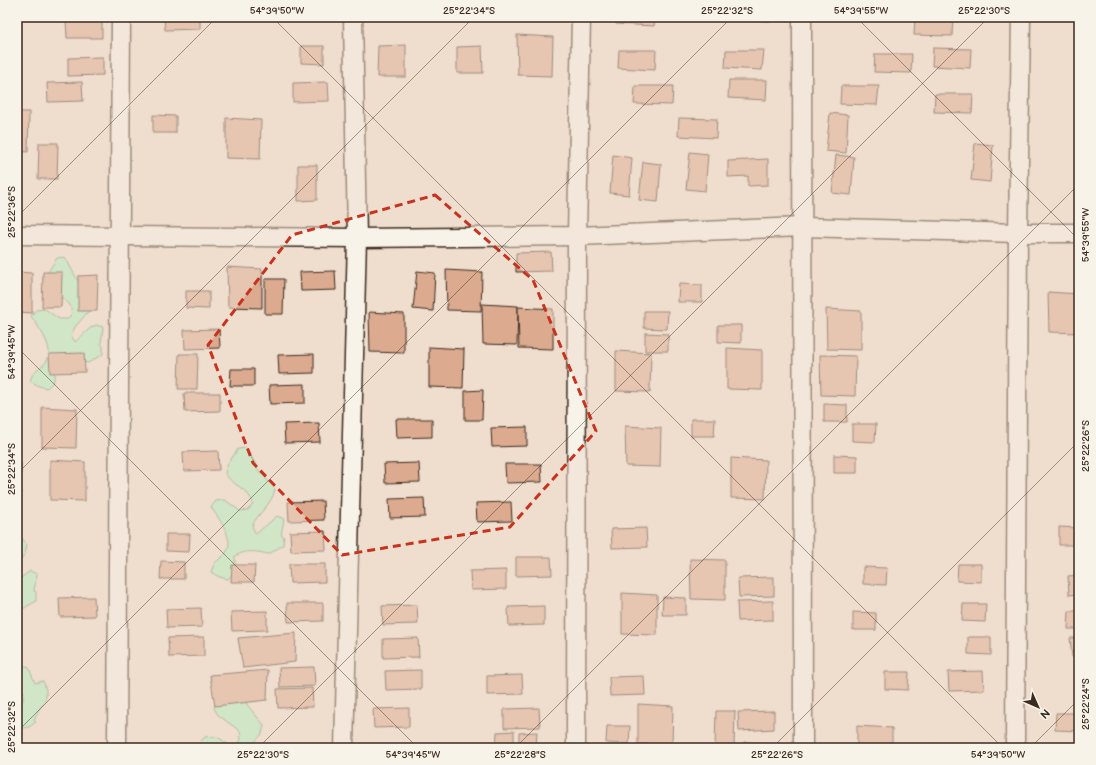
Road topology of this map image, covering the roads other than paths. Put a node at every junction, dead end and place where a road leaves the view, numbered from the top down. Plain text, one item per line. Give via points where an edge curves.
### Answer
1 (121, 17) edge
2 (353, 17) edge
3 (581, 17) edge
4 (802, 17) edge
5 (1021, 17) edge
6 (803, 226) junction
7 (1018, 233) junction
8 (1079, 233) edge
9 (17, 235) edge
10 (577, 236) junction
11 (119, 237) junction
12 (356, 238) junction
13 (117, 748) edge
14 (344, 748) edge
15 (576, 748) edge
16 (803, 748) edge
17 (1015, 748) edge

1 - 11 street
2 - 12 street
3 - 10 street
4 - 6 street
5 - 7 street
6 - 7 street
6 - 10 street
6 - 16 street
7 - 8 street
7 - 17 street
9 - 11 street
10 - 12 street
10 - 15 street
11 - 12 street
11 - 13 street
12 - 14 street

